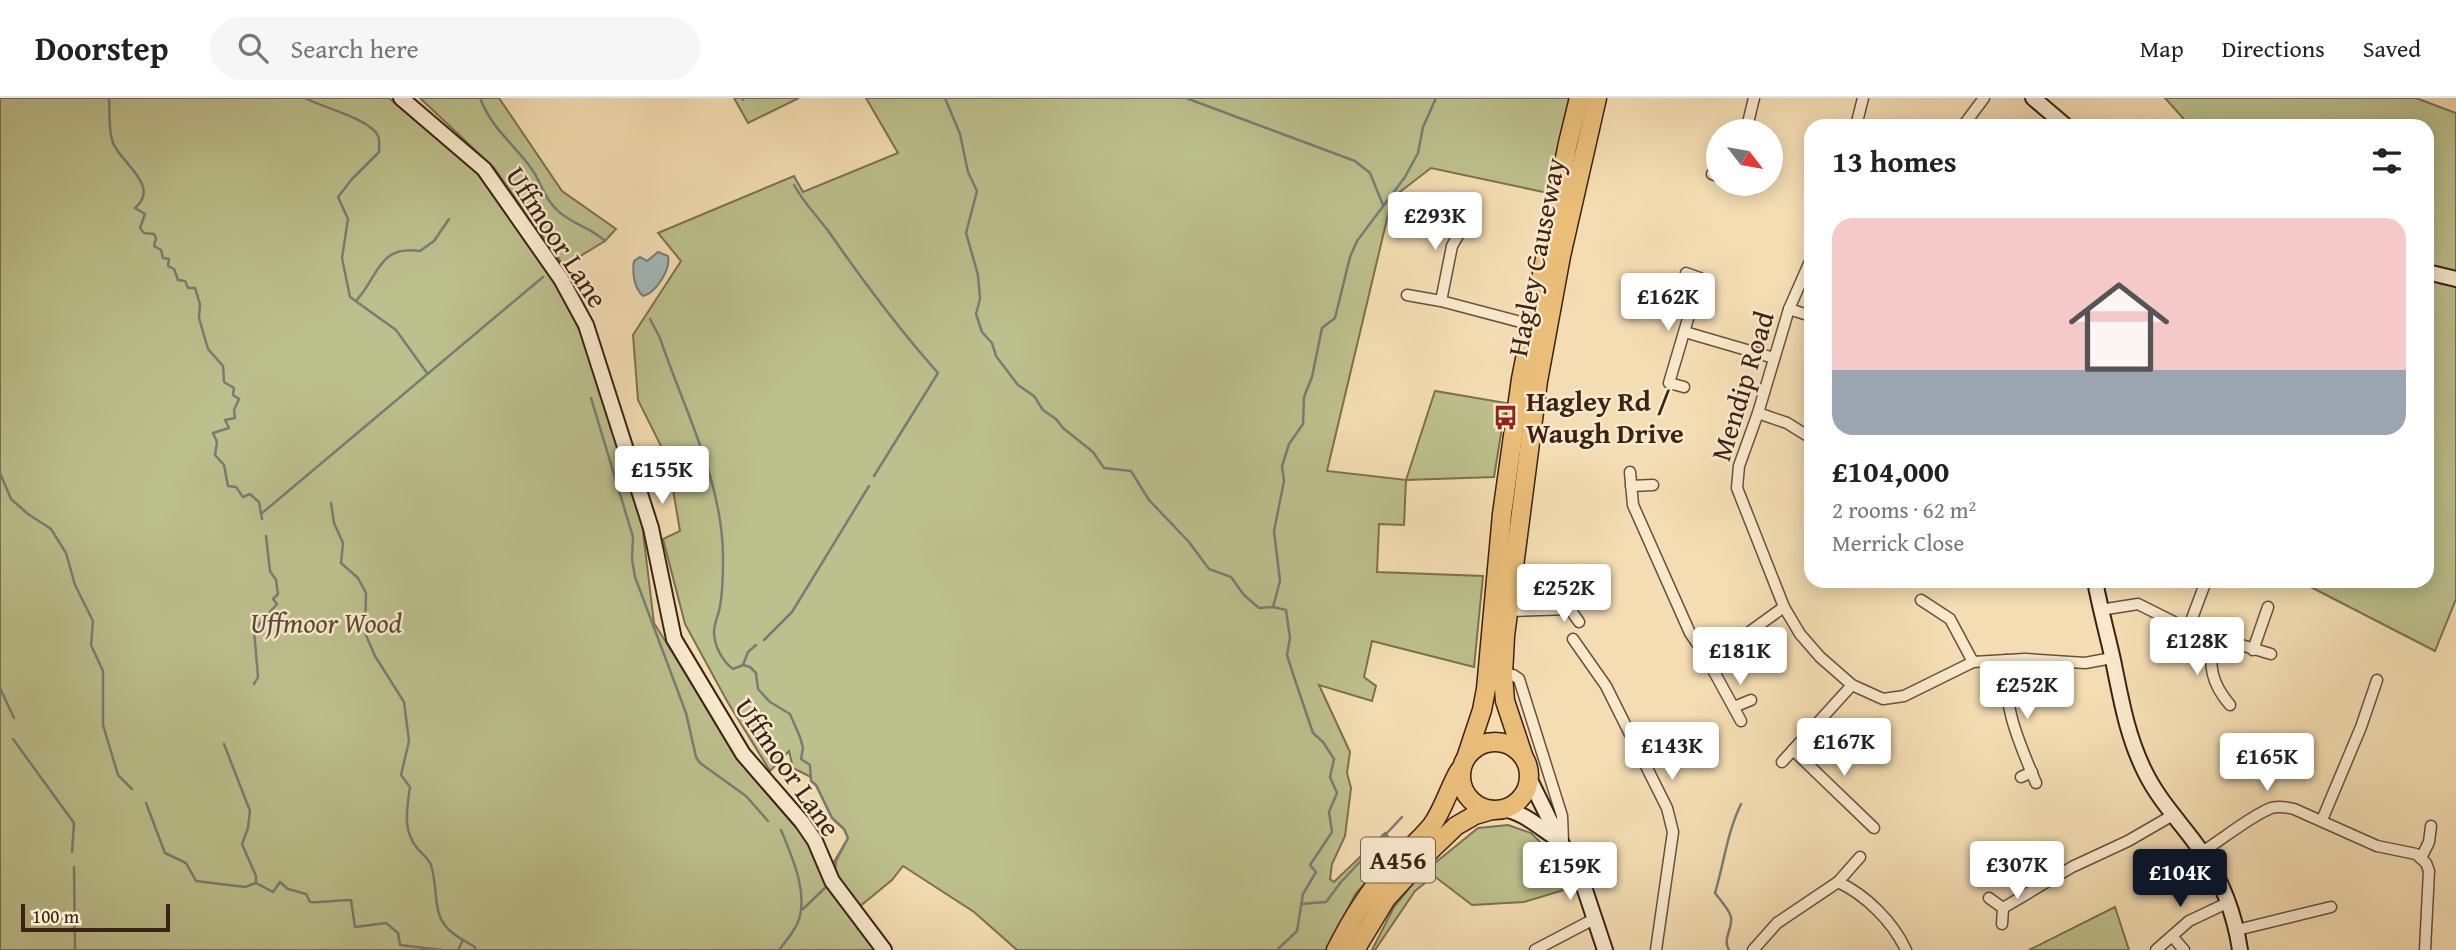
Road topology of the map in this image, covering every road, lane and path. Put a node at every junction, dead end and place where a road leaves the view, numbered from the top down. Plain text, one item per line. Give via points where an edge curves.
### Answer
1 (401, 98) edge
2 (1579, 98) edge
3 (1597, 98) edge
4 (1754, 98) edge
5 (1863, 98) edge
6 (1984, 98) edge
7 (2033, 98) edge
8 (1749, 119) edge
9 (1858, 119) edge
10 (1968, 119) edge
11 (2058, 119) edge
12 (1468, 218) dead end
13 (1686, 273) dead end
14 (2434, 273) edge
15 (1804, 275) edge
16 (2456, 278) edge
17 (1407, 295) dead end
18 (1441, 301) junction
19 (1789, 309) junction
20 (1804, 314) edge
21 (1532, 324) junction
22 (1685, 332) junction
23 (1774, 358) junction
24 (1684, 387) dead end
25 (1758, 413) junction
26 (1804, 434) edge
27 (1630, 472) dead end
28 (1653, 485) dead end
29 (1631, 486) junction
30 (1569, 584) dead end
31 (2096, 588) edge
32 (2203, 588) edge
33 (1921, 600) dead end
34 (1784, 607) junction
35 (2267, 607) dead end
36 (1570, 609) junction
37 (2100, 610) junction
38 (1508, 611) junction
39 (1578, 622) dead end
40 (2188, 629) junction
41 (2215, 638) junction
42 (1573, 639) dead end
43 (2253, 650) junction
44 (2271, 654) dead end
45 (2112, 658) junction
46 (1712, 659) junction
47 (2007, 660) junction
48 (1973, 662) junction
49 (1503, 675) junction
50 (2377, 680) dead end
51 (1852, 685) junction
52 (1751, 700) dead end
53 (2230, 705) dead end
54 (1734, 707) junction
55 (1741, 721) dead end
56 (1793, 750) junction
57 (1524, 758) junction
58 (1782, 762) dead end
59 (1463, 763) junction
60 (2032, 772) junction
61 (2021, 778) dead end
62 (1530, 780) junction
63 (2036, 783) dead end
64 (1498, 809) junction
65 (2174, 815) junction
66 (2322, 820) junction
67 (2431, 826) dead end
68 (1874, 828) dead end
69 (1561, 843) junction
70 (2203, 852) junction
71 (1860, 857) dead end
72 (2421, 858) junction
73 (1838, 883) junction
74 (1989, 898) dead end
75 (2227, 903) junction
76 (2332, 907) dead end
77 (2003, 908) junction
78 (1594, 919) junction
79 (2002, 924) dead end
80 (2237, 930) junction
81 (2172, 936) junction
82 (884, 950) edge
83 (1336, 950) edge
84 (1355, 950) edge
85 (1535, 950) edge
86 (1605, 950) edge
87 (1656, 950) edge
88 (1754, 950) edge
89 (1906, 950) edge
90 (2156, 950) edge
91 (2184, 950) edge
92 (2240, 950) edge
93 (2425, 950) edge

1 - 82 street, Uffmoor Lane via 484,169 573,298 651,528 674,639 743,754 802,822 832,881
2 - 21 highway, Hagley Causeway / A456
3 - 38 highway, Hagley Causeway via 1538,381
4 - 8 street
5 - 9 street
6 - 10 street
7 - 11 street
12 - 18 street via 1452,246
13 - 22 street via 1700,278
14 - 16 street
15 - 19 street, Mendip Road
17 - 18 street
18 - 21 street
19 - 20 street
19 - 23 street, Mendip Road
21 - 59 highway, Hagley Causeway / A456 via 1502,514 1486,689
22 - 23 street
22 - 24 street via 1669,383
23 - 25 street, Mendip Road
25 - 26 street
25 - 34 street, Mendip Road via 1739,466 1737,488
27 - 29 street
28 - 29 street
29 - 46 street via 1633,505 1689,633
30 - 36 street
31 - 37 street
32 - 40 street
33 - 48 street via 1950,619
34 - 46 street
34 - 51 street, Mendip Road via 1806,642
35 - 43 street
36 - 38 street
36 - 39 street
37 - 40 street via 2138,604
37 - 45 street
38 - 49 highway, Hagley Causeway
40 - 41 street
41 - 43 street
41 - 53 street via 2210,667 2218,691
42 - 87 street via 1606,686 1667,808 1673,832
43 - 44 street
45 - 47 street, Mendip Road via 2085,663
45 - 65 street via 2132,742 2146,774
46 - 54 street via 1712,668
47 - 48 street, Mendip Road
47 - 60 street via 2005,680 2013,727
48 - 51 street, Mendip Road via 1894,698 1876,697
49 - 57 highway, Hagley Causeway via 1505,701
49 - 69 street via 1519,679 1562,816
50 - 66 street
51 - 56 street
52 - 54 street
54 - 55 street
56 - 58 street
56 - 68 street
57 - 59 highway via 1516,749 1493,742 1478,747
57 - 62 highway
59 - 64 highway via 1461,787 1466,796 1476,805
59 - 83 highway, A456 via 1432,825 1364,899
60 - 61 street
60 - 63 street
62 - 64 highway, A456 via 1518,802
62 - 69 street
64 - 69 street via 1526,817
64 - 84 highway, A456 via 1456,826 1433,848 1386,899
65 - 70 street
65 - 77 street via 2071,867
66 - 70 street via 2273,807
66 - 72 street via 2377,846
67 - 72 street
69 - 78 street via 1580,875
70 - 75 street
71 - 73 street
72 - 93 street via 2429,871
73 - 88 street via 1777,923
73 - 89 street via 1877,910
74 - 77 street
75 - 80 street
75 - 81 street via 2189,921
76 - 80 street
77 - 79 street
78 - 85 street
78 - 86 street
80 - 92 street
81 - 90 street
81 - 91 street

